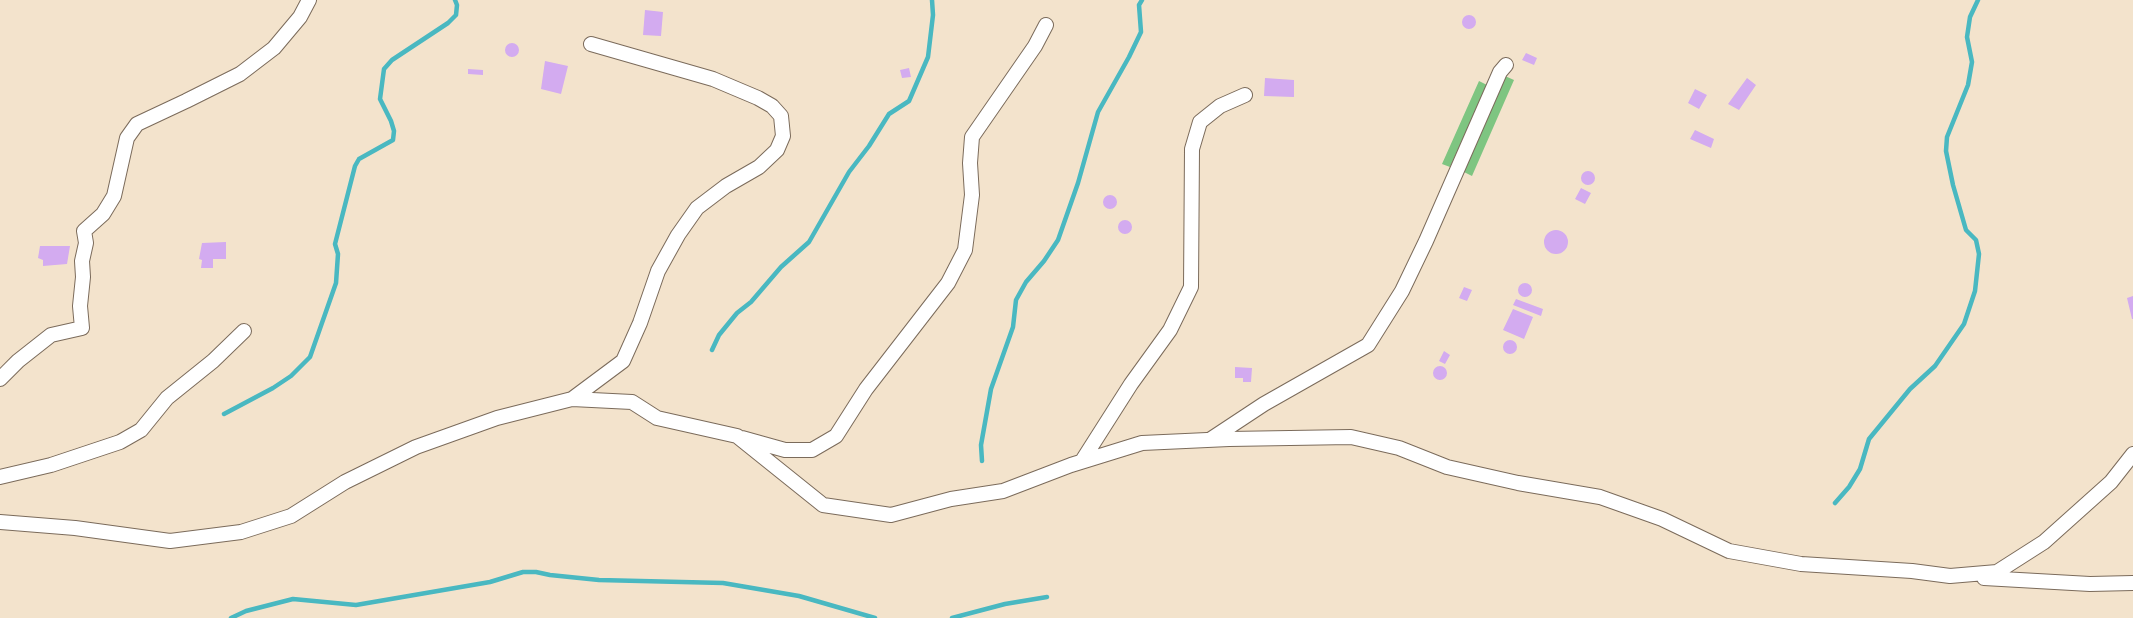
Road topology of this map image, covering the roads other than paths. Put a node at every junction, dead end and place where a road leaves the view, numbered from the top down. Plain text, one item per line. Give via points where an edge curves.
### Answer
1 (309, 0) edge
2 (1046, 25) dead end
3 (592, 44) dead end
4 (1506, 65) dead end
5 (1245, 95) dead end
6 (244, 330) dead end
7 (0, 379) edge
8 (572, 398) junction
9 (736, 436) junction
10 (1211, 439) junction
11 (2133, 454) edge
12 (1082, 461) junction
13 (0, 476) edge
14 (0, 522) edge
15 (1950, 576) junction
16 (2133, 583) edge

1 - 7 street via 300,18 274,48 240,74 137,124 127,138 114,196 103,214 84,231 82,328 51,335
2 - 9 street via 972,137 972,195 965,250 948,283 866,389 836,436 812,450 785,450
3 - 8 street via 713,79 758,98 772,106 780,116 783,136 777,150 759,167 697,208 658,271 623,361
4 - 10 street via 1500,72 1406,283 1368,345 1264,404
5 - 12 street via 1220,106 1200,122 1192,149 1191,287 1170,330
6 - 13 street via 213,361 167,398 141,430 120,442 51,465
8 - 9 street via 632,402 657,418
8 - 14 street via 497,418 416,447 345,482 291,516 241,532 170,541
9 - 12 street via 823,505 891,514 950,498 1003,491
10 - 12 street via 1142,443
10 - 15 street via 1351,437 1400,448 1447,467 1600,497 1662,519 1729,550 1801,564
11 - 15 street via 2104,489 2044,542 1997,572
15 - 16 street via 2090,584

